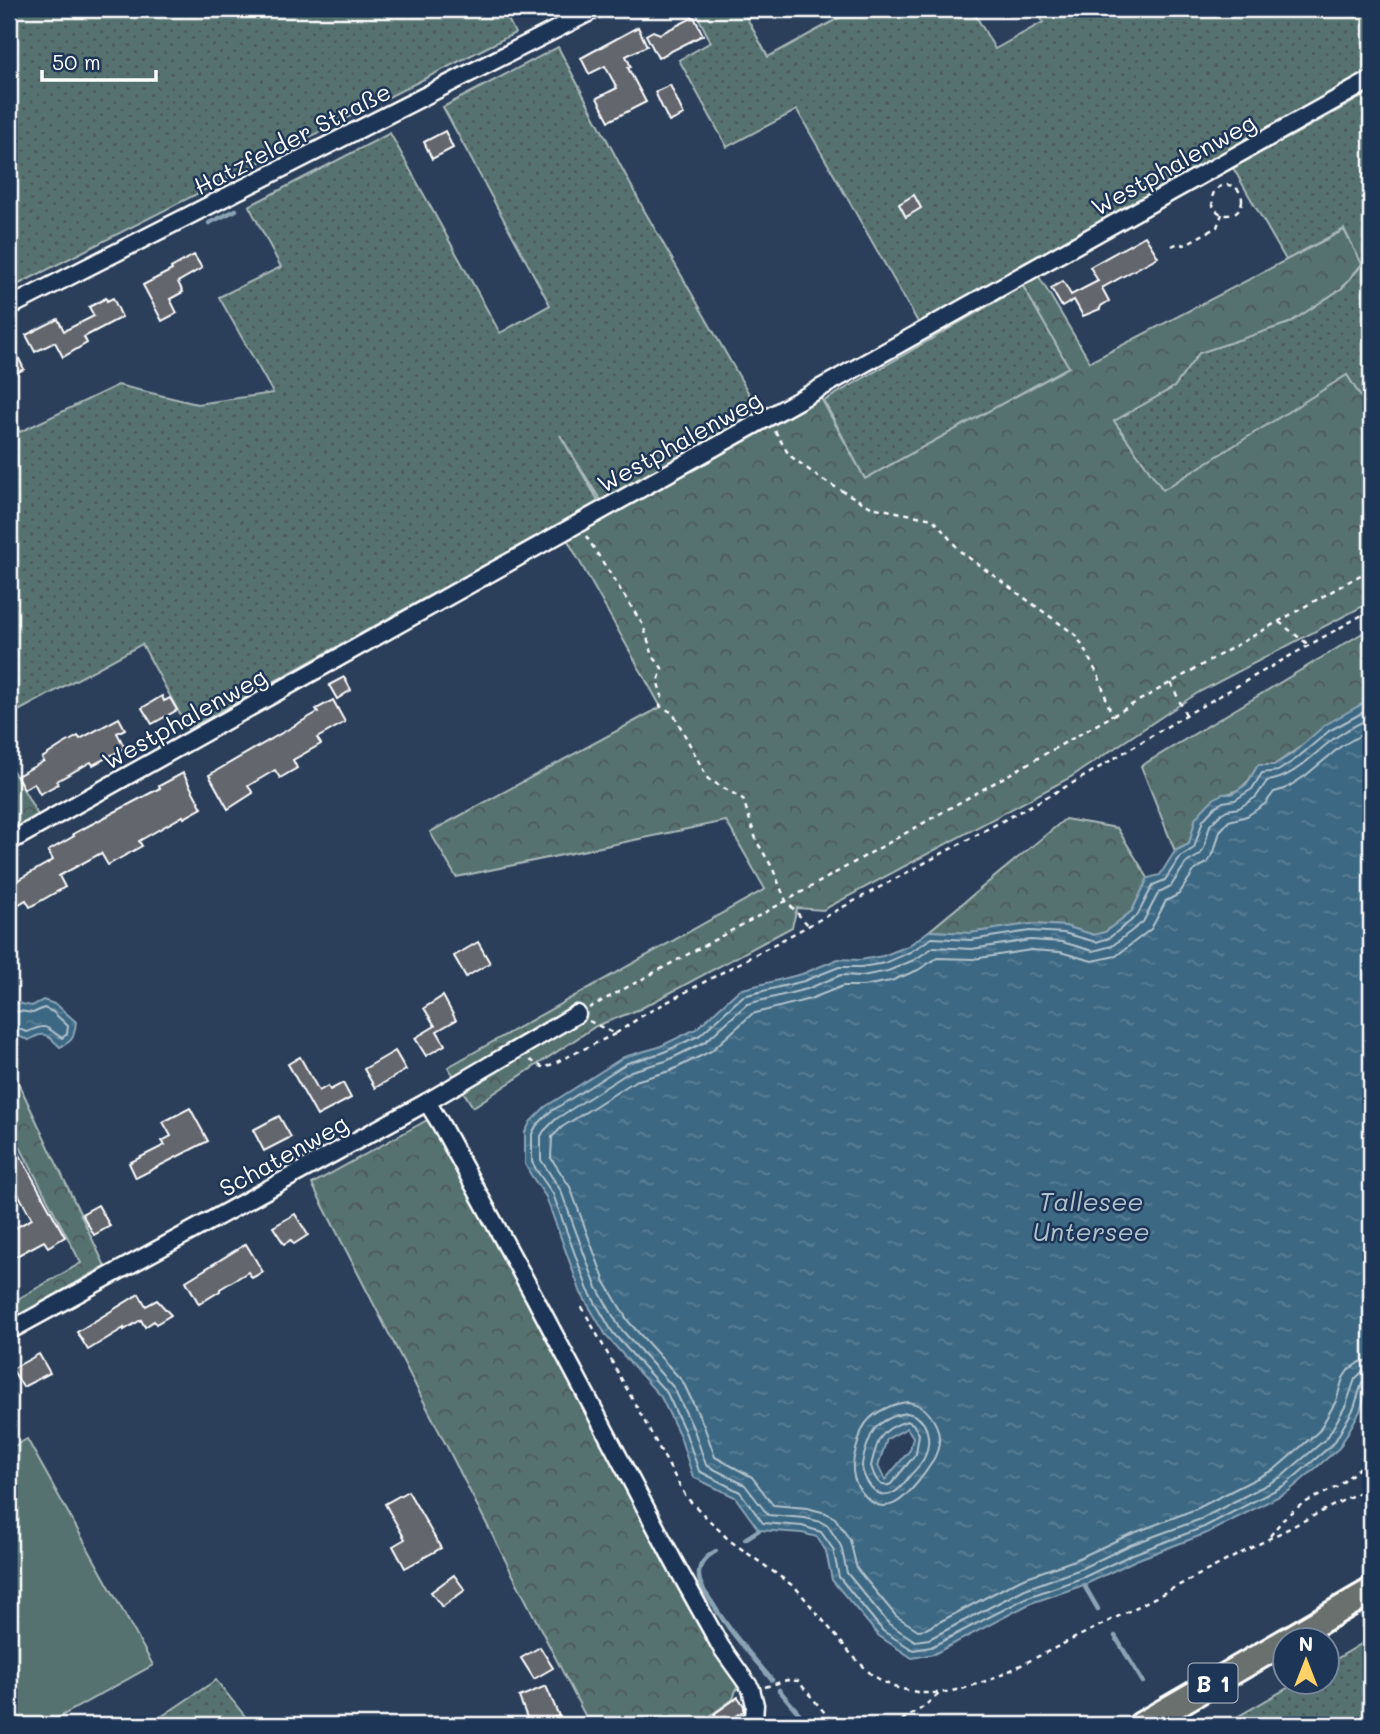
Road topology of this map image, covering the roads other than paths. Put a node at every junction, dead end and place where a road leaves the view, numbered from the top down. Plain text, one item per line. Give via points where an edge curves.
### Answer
1 (596, 9) edge
2 (1371, 80) edge
3 (9, 307) edge
4 (9, 842) edge
5 (577, 1014) road end
6 (427, 1102) junction
7 (9, 1331) edge
8 (1371, 1591) edge
9 (1311, 1626) edge
10 (1272, 1649) edge
11 (744, 1725) edge
12 (1142, 1725) edge

1 - 3 street, Hatzfelder Straße
2 - 4 street, Westphalenweg
5 - 6 street, Schatenweg
6 - 7 street, Schatenweg
6 - 11 street via 674,1562 721,1647 751,1689 754,1718
8 - 9 highway, B 1
10 - 12 highway, B 1

